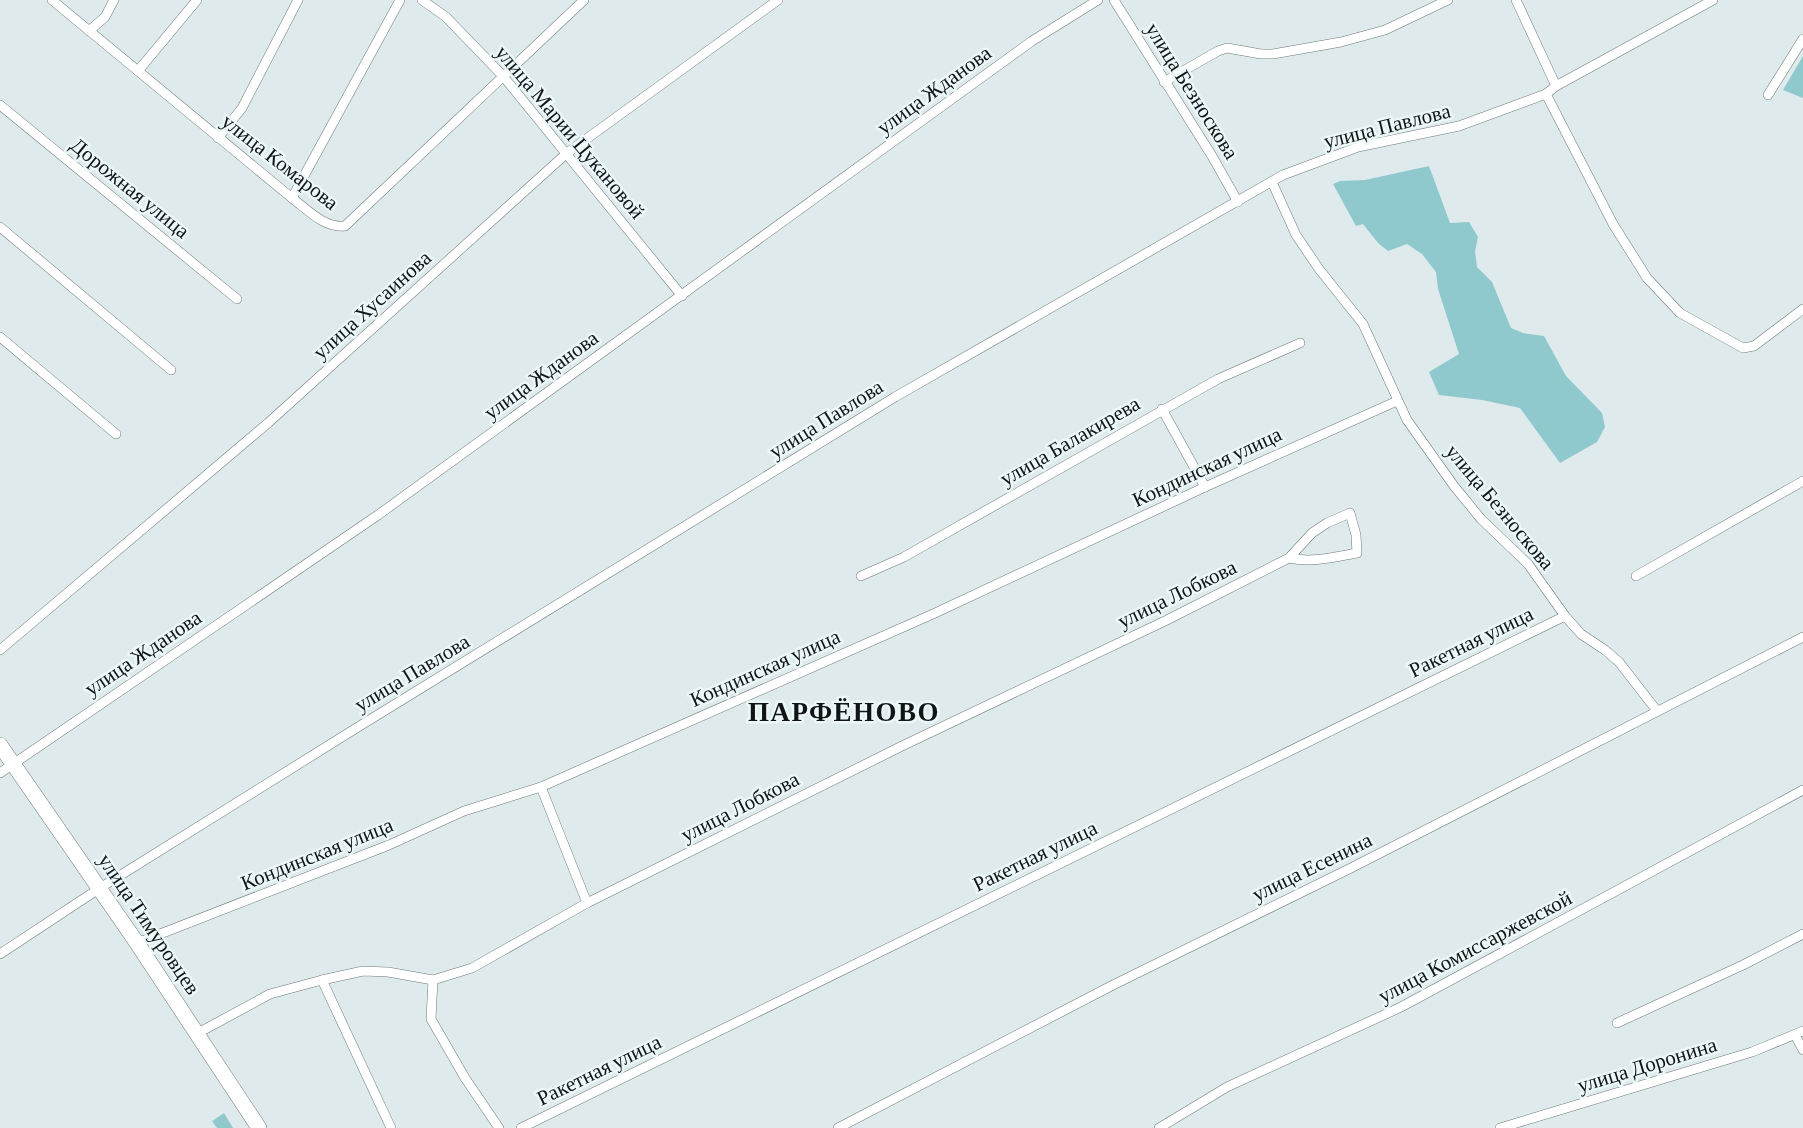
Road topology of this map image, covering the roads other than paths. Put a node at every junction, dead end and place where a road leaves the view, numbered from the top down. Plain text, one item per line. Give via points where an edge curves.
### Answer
1 (52, 0) edge
2 (114, 0) edge
3 (197, 0) edge
4 (298, 0) edge
5 (400, 0) edge
6 (422, 0) edge
7 (584, 0) edge
8 (778, 0) edge
9 (1098, 0) edge
10 (1114, 0) edge
11 (1448, 0) edge
12 (1516, 0) edge
13 (1713, 0) edge
14 (89, 31) junction
15 (1803, 39) edge
16 (138, 71) junction
17 (503, 76) junction
18 (1164, 82) junction
19 (1556, 86) junction
20 (1546, 94) junction
21 (1768, 95) dead end
22 (0, 105) edge
23 (218, 138) junction
24 (567, 153) junction
25 (1272, 182) junction
26 (292, 198) junction
27 (1238, 202) junction
28 (0, 226) edge
29 (682, 296) junction
30 (237, 298) dead end
31 (1803, 309) edge
32 (0, 337) edge
33 (1300, 343) dead end
34 (171, 370) dead end
35 (1397, 401) junction
36 (1162, 410) junction
37 (116, 434) dead end
38 (1803, 481) edge
39 (1205, 487) junction
40 (1288, 558) junction
41 (861, 576) dead end
42 (1636, 576) dead end
43 (1565, 616) junction
44 (1803, 637) edge
45 (0, 650) edge
46 (1656, 711) junction
47 (0, 745) edge
48 (14, 764) junction
49 (0, 772) edge
50 (541, 787) junction
51 (1803, 790) edge
52 (100, 888) junction
53 (587, 903) junction
54 (1803, 934) edge
55 (137, 943) junction
56 (0, 954) edge
57 (322, 980) junction
58 (433, 980) junction
59 (1617, 1023) dead end
60 (198, 1033) junction
61 (1799, 1033) edge
62 (1803, 1050) edge
63 (259, 1128) edge
64 (391, 1128) edge
65 (499, 1128) edge
66 (521, 1128) edge
67 (838, 1128) edge
68 (1160, 1128) edge
69 (1500, 1128) edge

1 - 14 street, улица Комарова
2 - 14 street via 105,17
3 - 16 street
4 - 23 street via 242,108
5 - 26 street
6 - 17 street, улица Марии Цукановой via 446,17
7 - 17 street, улица Комарова
8 - 24 street, улица Хусаинова
9 - 29 street, улица Жданова via 1032,41
10 - 18 street, улица Безноскова
11 - 18 street via 1385,30 1341,42 1274,54 1227,48
12 - 19 street
13 - 19 street, улица Павлова
14 - 16 street, улица Комарова
15 - 21 street
16 - 23 street, улица Комарова
17 - 24 street, улица Марии Цукановой
17 - 26 street, улица Комарова via 345,226 324,223
18 - 27 street, улица Безноскова
19 - 20 street, улица Павлова
20 - 25 street, улица Павлова via 1459,126 1358,147
20 - 31 street via 1613,224 1647,278 1680,314 1743,348 1754,346
22 - 30 street, Дорожная улица
23 - 26 street, улица Комарова
24 - 29 street, улица Марии Цукановой
24 - 45 street, улица Хусаинова via 268,423
25 - 27 street, улица Павлова
25 - 35 street, улица Безноскова via 1296,235 1363,324
27 - 52 street, улица Павлова via 885,404
28 - 34 street
29 - 48 street, улица Жданова via 378,515
32 - 37 street
33 - 36 street, улица Балакирева via 1218,379
35 - 39 street, Кондинская улица
35 - 43 street, улица Безноскова via 1454,486 1481,519 1528,564
36 - 39 street
36 - 41 street, улица Балакирева via 904,557
38 - 42 street
39 - 50 street, Кондинская улица via 933,614
40 - 40 street, улица Лобкова via 1318,560 1357,553 1350,513 1312,533
40 - 53 street, улица Лобкова
43 - 46 street, улица Безноскова via 1581,634 1619,662
43 - 66 street, Ракетная улица
44 - 46 street, улица Есенина
46 - 67 street, улица Есенина
47 - 48 main road, улица Тимуровцев
48 - 49 street, улица Жданова
48 - 52 main road, улица Тимуровцев
50 - 53 street
50 - 55 street, Кондинская улица via 464,811 389,845
51 - 68 street, улица Комиссаржевской via 1401,1007 1227,1088
52 - 55 main road, улица Тимуровцев
52 - 56 street, улица Павлова
53 - 58 street, улица Лобкова via 472,968
54 - 59 street
55 - 60 main road, улица Тимуровцев
57 - 58 street, улица Лобкова via 363,971
57 - 60 street, улица Лобкова via 270,994
57 - 64 street
58 - 65 street via 431,1019
60 - 63 main road, улица Тимуровцев
61 - 62 street
61 - 69 street, улица Доронина via 1752,1052

